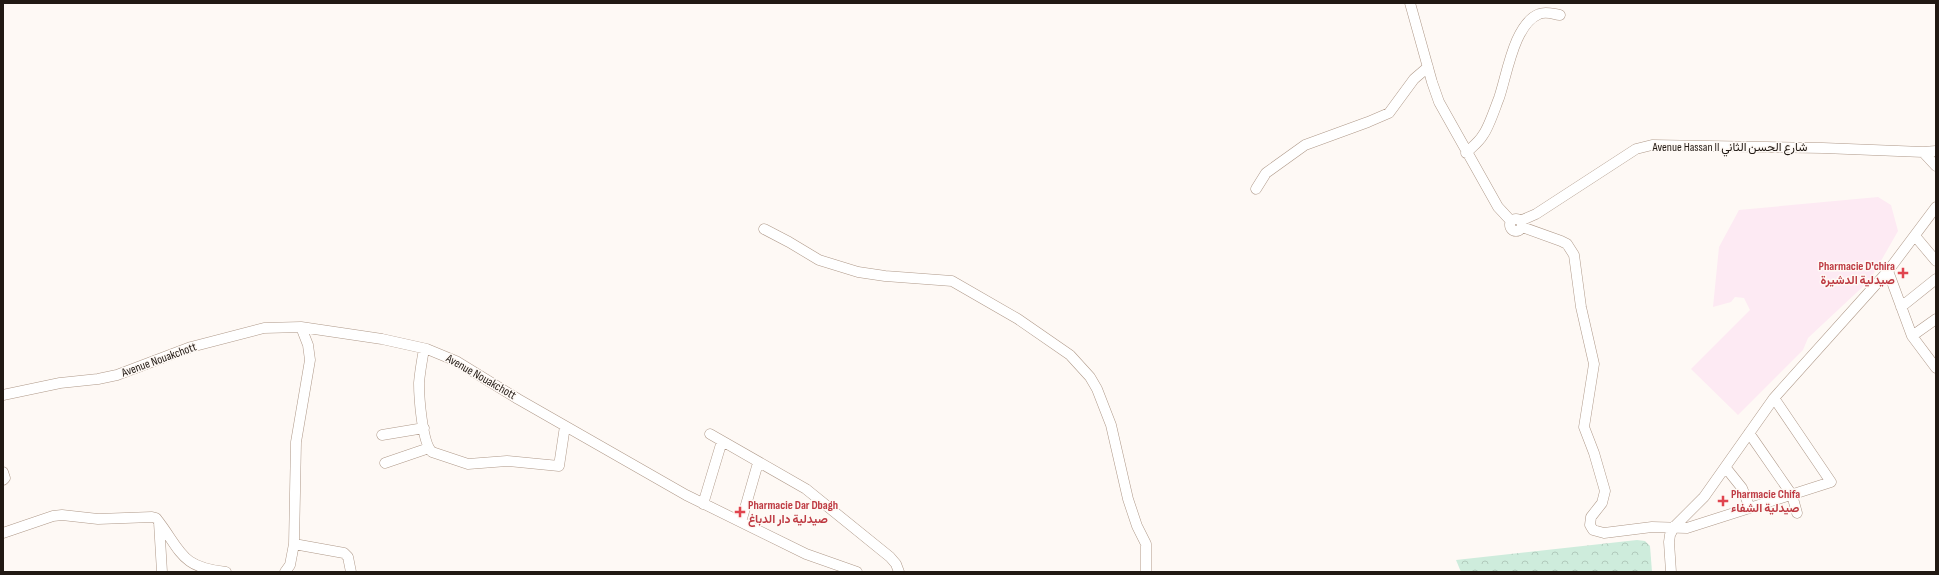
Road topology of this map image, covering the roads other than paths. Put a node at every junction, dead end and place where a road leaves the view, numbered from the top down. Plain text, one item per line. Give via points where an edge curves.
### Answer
1 (1410, 3) edge
2 (1560, 15) dead end
3 (1428, 67) junction
4 (1936, 151) edge
5 (1923, 152) junction
6 (1466, 153) junction
7 (1936, 166) edge
8 (1256, 190) dead end
9 (1935, 209) edge
10 (1518, 223) junction
11 (764, 229) dead end
12 (1915, 236) junction
13 (1936, 261) edge
14 (1888, 271) junction
15 (1936, 279) edge
16 (1901, 307) junction
17 (1936, 319) edge
18 (301, 327) junction
19 (1912, 336) junction
20 (424, 349) junction
21 (1936, 368) edge
22 (3, 395) edge
23 (1774, 398) junction
24 (565, 426) junction
25 (424, 428) junction
26 (1749, 433) junction
27 (710, 434) dead end
28 (382, 435) dead end
29 (722, 441) junction
30 (429, 448) junction
31 (385, 463) dead end
32 (758, 463) junction
33 (1726, 468) junction
34 (3, 472) edge
35 (3, 480) edge
36 (1792, 495) junction
37 (703, 504) junction
38 (1750, 508) junction
39 (1797, 513) dead end
40 (159, 522) junction
41 (741, 522) junction
42 (1674, 527) junction
43 (3, 533) edge
44 (294, 544) junction
45 (162, 572) edge
46 (226, 572) edge
47 (285, 572) edge
48 (351, 572) edge
49 (857, 572) edge
50 (899, 572) edge
51 (1146, 572) edge
52 (1671, 572) edge

1 - 3 street
2 - 6 street via 1547,12 1526,24 1520,33 1499,99 1484,135
3 - 6 street via 1439,102
3 - 8 street via 1414,79 1389,113 1305,145 1266,173
4 - 5 street, Avenue Hassan II شارع الحسن الثاني
5 - 7 street
5 - 10 street, Avenue Hassan II شارع الحسن الثاني via 1652,145 1636,149
6 - 10 street via 1498,207
9 - 12 street
10 - 42 street via 1567,244 1574,255 1581,307 1594,364 1584,427 1605,491 1602,503 1591,517 1590,525 1593,530 1604,533
11 - 51 street via 820,260 858,272 952,281 1018,319 1070,354 1098,389 1111,425 1128,499 1146,544
12 - 13 street
12 - 14 street
14 - 16 street
14 - 23 street
15 - 16 street
16 - 19 street
17 - 19 street
18 - 20 street, Avenue Nouakchott via 382,339
18 - 22 street, Avenue Nouakchott via 264,328 191,347 117,375 54,384
18 - 44 street via 308,345 310,360 296,442
19 - 21 street
20 - 24 street, Avenue Nouakchott via 456,362
20 - 25 street via 419,383
23 - 26 street
23 - 36 street via 1831,482
24 - 30 street via 559,466 507,461 463,463 444,454 432,452
24 - 37 street, Avenue Nouakchott
25 - 28 street
25 - 30 street
26 - 33 street
26 - 36 street
27 - 29 street
29 - 32 street
29 - 37 street
30 - 31 street
32 - 41 street
32 - 50 street via 806,489 890,558
33 - 38 street via 1742,488
33 - 42 street via 1704,497
34 - 35 street
36 - 38 street
36 - 39 street
37 - 41 street, Avenue Nouakchott
38 - 42 street via 1687,528
40 - 43 street via 152,517 98,519 62,515
40 - 45 street
40 - 46 street via 180,552 193,565
41 - 49 street, Avenue Nouakchott via 806,554
42 - 52 street via 1669,542
44 - 47 street via 291,560
44 - 48 street via 344,553 348,557

